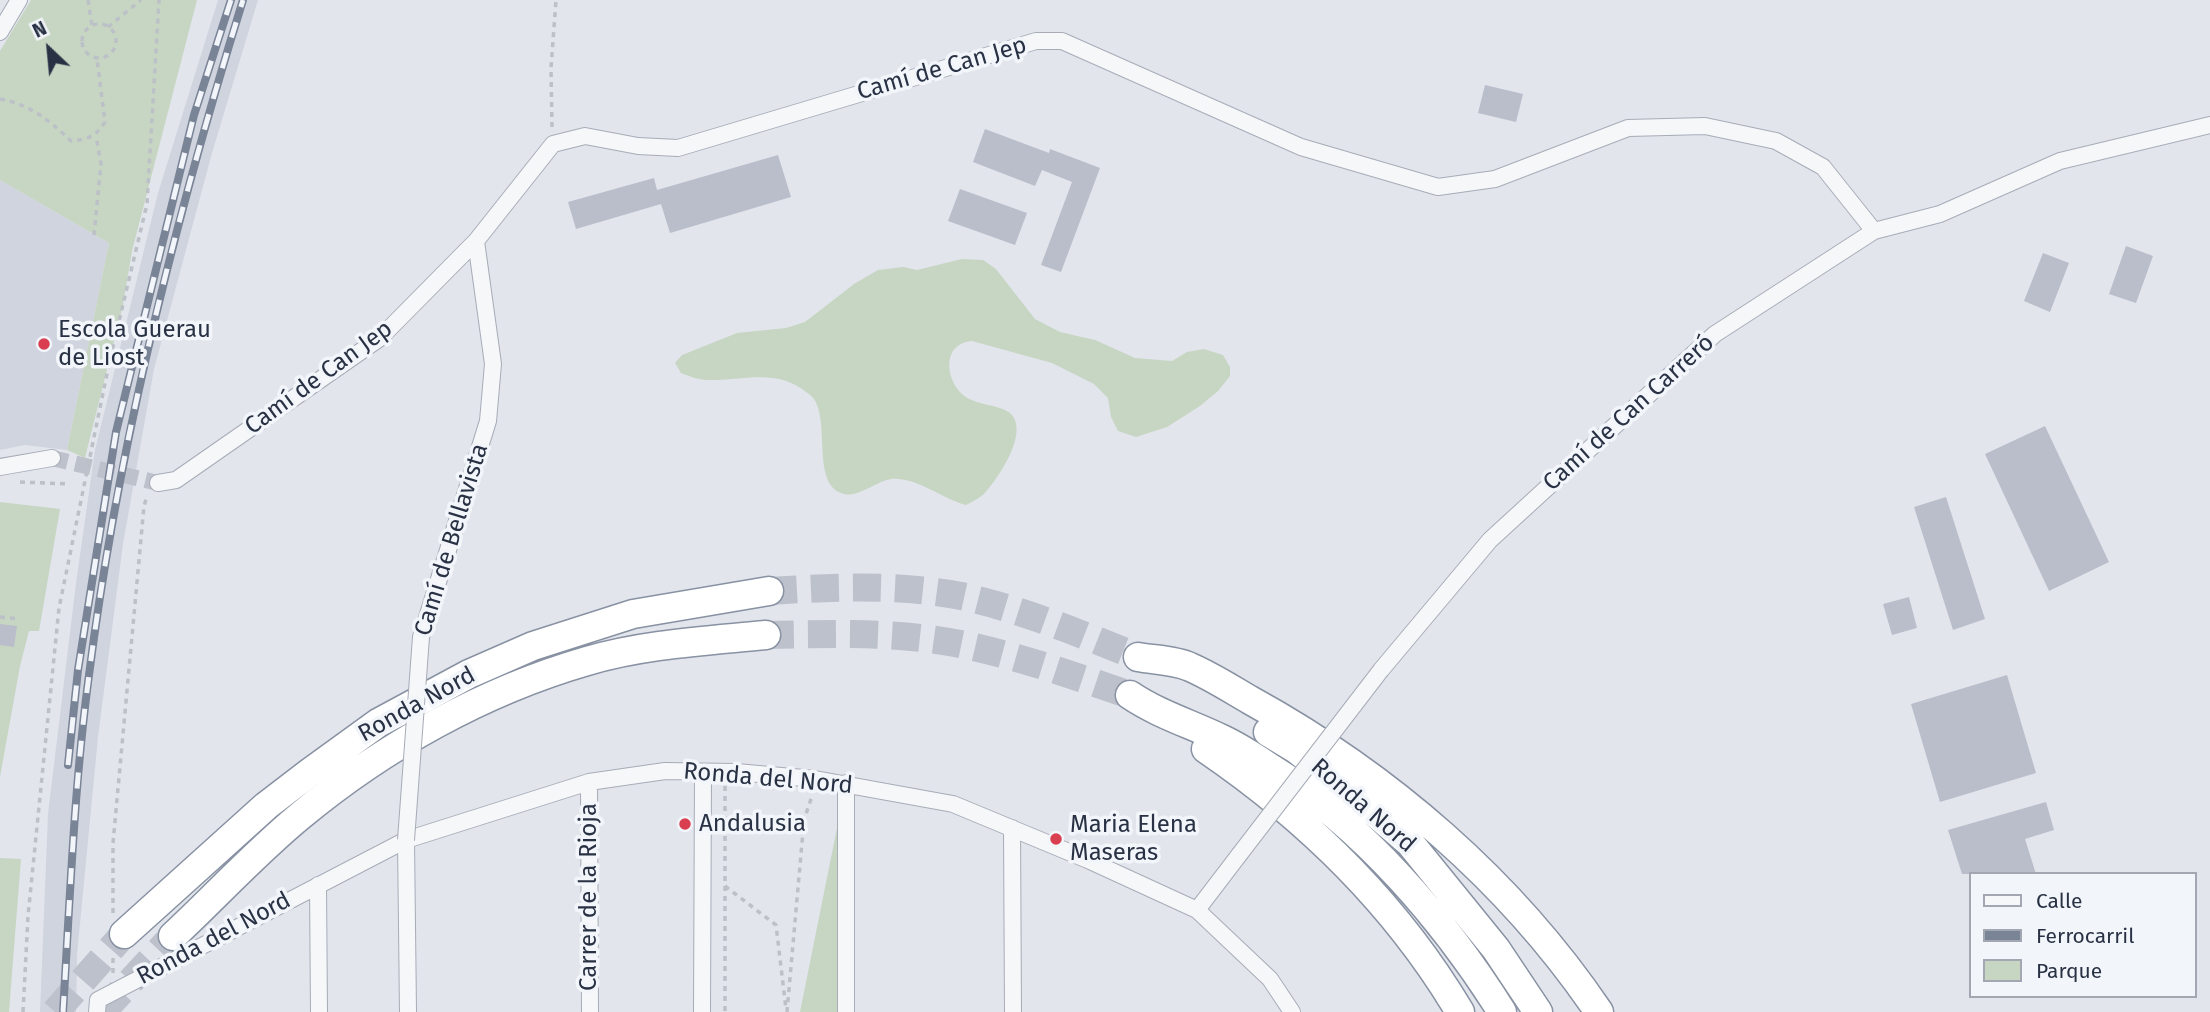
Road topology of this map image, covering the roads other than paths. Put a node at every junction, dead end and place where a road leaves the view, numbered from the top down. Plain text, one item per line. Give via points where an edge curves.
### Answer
1 (19, 0) edge
2 (0, 32) edge
3 (2210, 125) edge
4 (1874, 231) junction
5 (476, 241) junction
6 (52, 458) tunnel mouth
7 (0, 467) edge
8 (154, 485) tunnel mouth
9 (769, 591) tunnel mouth
10 (766, 635) tunnel mouth
11 (703, 772) junction
12 (589, 782) junction
13 (846, 783) junction
14 (1012, 828) junction
15 (406, 840) junction
16 (318, 885) junction
17 (1197, 910) junction
18 (173, 936) tunnel mouth
19 (117, 937) tunnel mouth
20 (97, 1006) edge
21 (319, 1012) edge
22 (408, 1012) edge
23 (590, 1012) edge
24 (702, 1012) edge
25 (846, 1012) edge
26 (1013, 1012) edge
27 (1292, 1012) edge
28 (1460, 1012) edge
29 (1502, 1012) edge
30 (1538, 1012) edge
31 (1600, 1012) edge

1 - 2 street
3 - 4 street, Camí de Can Carreró via 2060,161 1940,214
4 - 5 street, Camí de Can Jep via 1823,167 1776,142 1705,126 1628,128 1495,179 1438,187 1301,147 1062,41 1036,41 678,148 585,136 553,144
4 - 17 street, Camí de Can Carreró, bridge via 1715,334 1490,540 1381,670
5 - 8 street, Camí de Can Jep via 380,338 176,480
5 - 15 street, Camí de Bellavista, bridge via 493,364 488,421 421,637
6 - 7 street
9 - 19 highway, Ronda Nord via 634,614 533,646 469,674 378,723 309,773
10 - 18 highway, Ronda Nord via 678,643 588,660 516,686 451,717 393,749 299,817
11 - 12 street, Ronda del Nord via 665,771
11 - 13 street, Ronda del Nord
11 - 24 street
12 - 15 street, Ronda del Nord
12 - 23 street, Carrer de la Rioja
13 - 14 street, Ronda del Nord via 953,804
13 - 25 street
14 - 17 street, Ronda del Nord
14 - 26 street
15 - 16 street, Ronda del Nord
15 - 22 street, Camí de Bellavista
16 - 20 street, Ronda del Nord via 113,993
16 - 21 street
17 - 27 street, Ronda del Nord via 1270,979
28 - 29 highway, Ronda Nord via 1404,930 1355,873 1297,818 1137,700 1223,739 1275,770 1344,823 1437,920
30 - 31 highway, Ronda Nord via 1496,949 1410,843 1296,750 1138,657 1188,666 1273,712 1380,783 1456,845 1521,912

